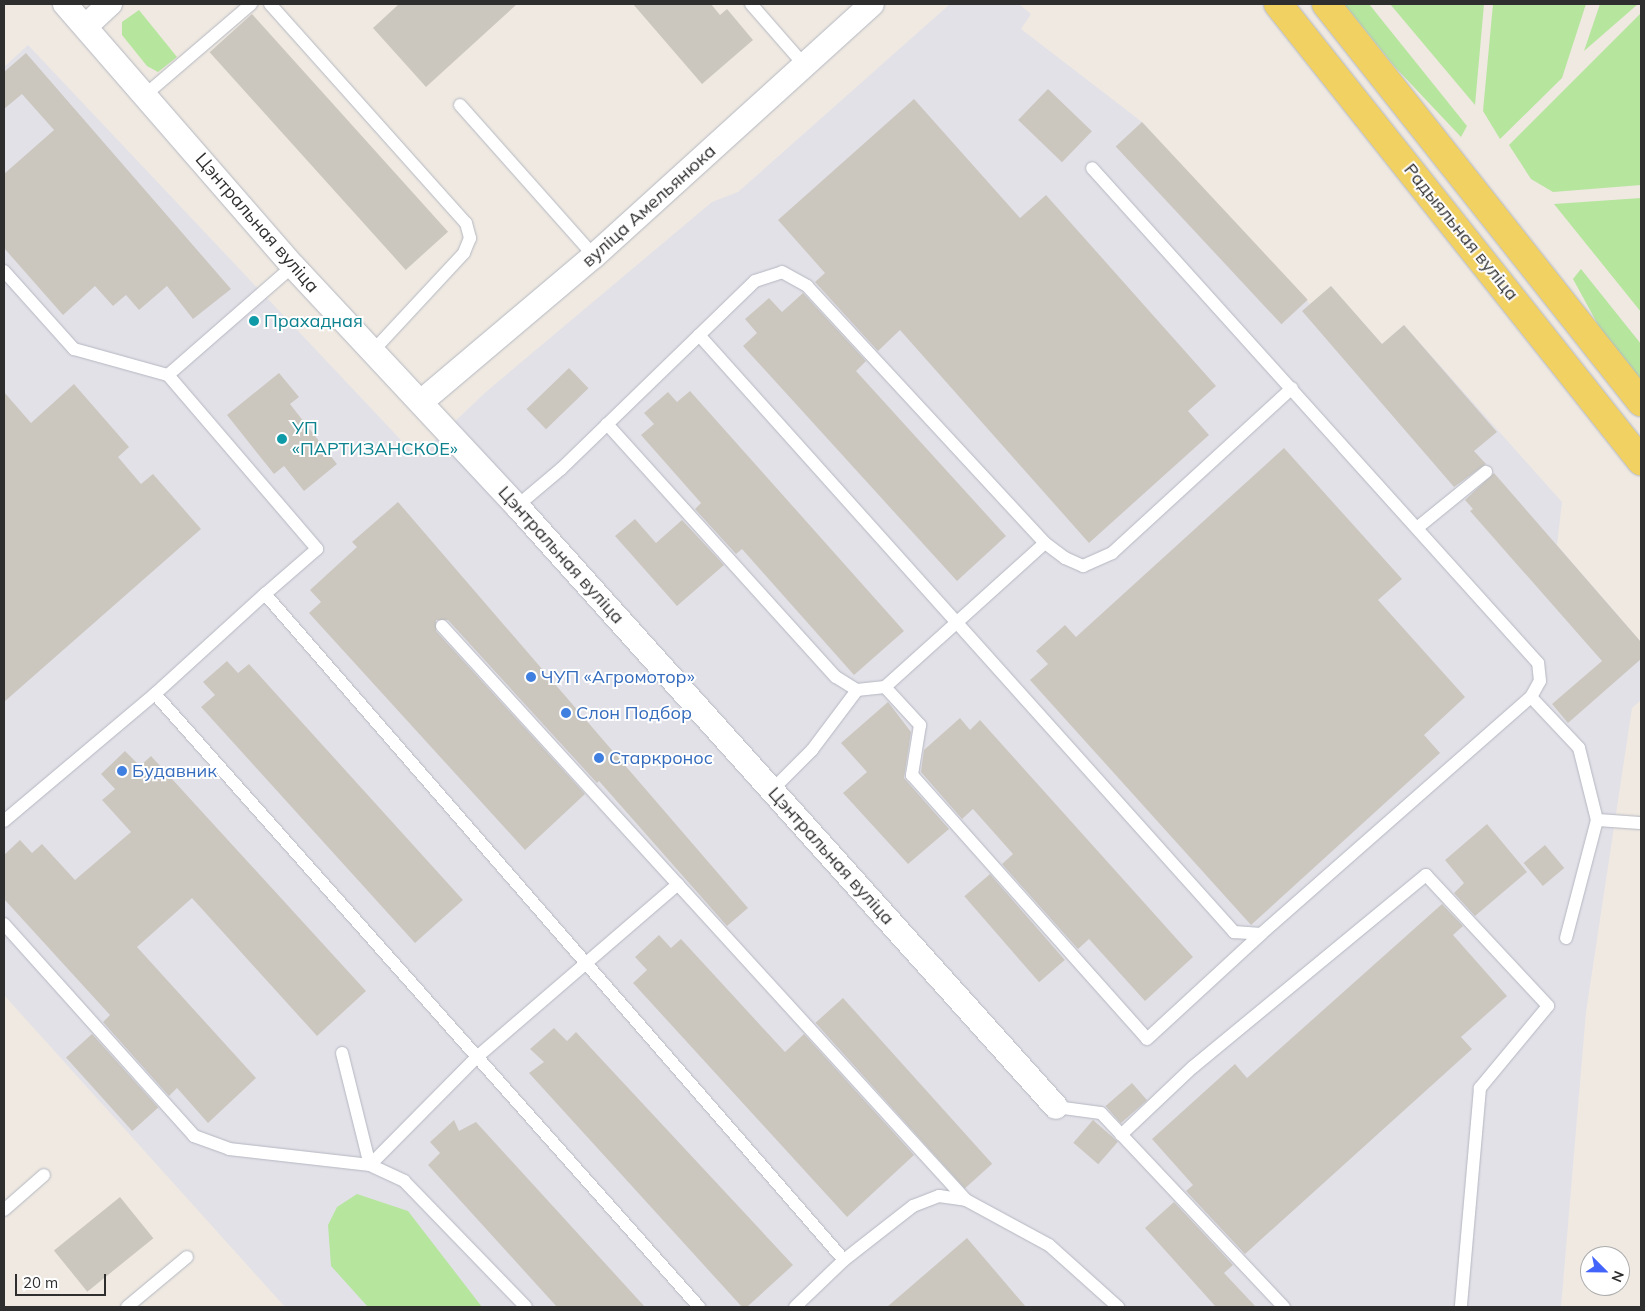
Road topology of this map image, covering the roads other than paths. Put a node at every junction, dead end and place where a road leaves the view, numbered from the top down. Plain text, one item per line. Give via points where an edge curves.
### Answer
1 (65, 4) edge
2 (110, 4) edge
3 (252, 4) edge
4 (270, 4) edge
5 (751, 4) edge
6 (872, 4) edge
7 (1278, 4) edge
8 (1326, 4) edge
9 (86, 26) junction
10 (805, 66) junction
11 (145, 95) junction
12 (460, 105) dead end
13 (1092, 168) dead end
14 (594, 256) junction
15 (293, 266) junction
16 (4, 271) edge
17 (700, 335) junction
18 (373, 351) junction
19 (168, 375) junction
20 (1292, 388) junction
21 (421, 402) junction
22 (1641, 402) edge
23 (607, 424) junction
24 (1641, 462) edge
25 (1486, 472) dead end
26 (517, 506) junction
27 (1417, 528) junction
28 (1045, 542) junction
29 (265, 594) junction
30 (959, 623) junction
31 (442, 626) dead end
32 (885, 686) junction
33 (857, 690) junction
34 (155, 694) junction
35 (1531, 697) junction
36 (772, 790) junction
37 (1598, 820) junction
38 (4, 822) edge
39 (1641, 823) edge
40 (678, 884) junction
41 (4, 924) edge
42 (1261, 934) junction
43 (1566, 938) dead end
44 (584, 965) junction
45 (342, 1053) dead end
46 (478, 1057) junction
47 (1056, 1107) joint
48 (1121, 1134) junction
49 (370, 1165) junction
50 (44, 1175) dead end
51 (966, 1200) junction
52 (4, 1210) edge
53 (187, 1257) dead end
54 (844, 1260) junction
55 (800, 1306) edge
56 (127, 1307) edge
57 (526, 1307) edge
58 (700, 1307) edge
59 (1118, 1307) edge
60 (1284, 1307) edge
61 (1461, 1307) edge

1 - 9 street, Цэнтральная вуліца
2 - 9 street
3 - 11 lane
4 - 18 lane via 466,223 470,238 464,253
5 - 10 lane
6 - 10 street, вуліца Амельянюка
7 - 24 main road, Радыяльная вуліца
8 - 22 main road, Радыяльная вуліца
9 - 11 street, Цэнтральная вуліца
10 - 14 street, вуліца Амельянюка
11 - 15 street, Цэнтральная вуліца
12 - 14 lane
13 - 20 lane
14 - 21 street, вуліца Амельянюка
15 - 18 street, Цэнтральная вуліца
15 - 19 lane
16 - 19 lane via 74,349
17 - 23 lane
17 - 28 lane via 755,281 782,272 807,286
17 - 30 lane
18 - 21 street, Цэнтральная вуліца
19 - 29 lane via 317,549
20 - 27 lane
20 - 28 lane via 1112,553 1083,566 1065,558
21 - 26 street, Цэнтральная вуліца
23 - 26 lane
23 - 33 lane via 836,677
25 - 27 lane
26 - 36 street, Цэнтральная вуліца
27 - 35 lane via 1538,663 1540,681
28 - 30 lane
29 - 34 lane
29 - 44 lane
30 - 32 lane
30 - 42 lane via 1234,932
31 - 40 lane
32 - 33 lane
32 - 42 lane via 920,725 912,774 1147,1039
33 - 36 lane via 812,750
34 - 38 lane
34 - 46 lane
35 - 37 lane via 1579,748
35 - 42 lane
36 - 47 street, Цэнтральная вуліца
37 - 39 lane
37 - 43 lane
40 - 44 lane
40 - 51 lane
41 - 49 lane via 194,1136 229,1149
44 - 46 lane
44 - 54 lane
45 - 49 lane
46 - 49 lane
46 - 58 lane
47 - 48 lane via 1101,1113
48 - 60 lane
48 - 61 lane via 1193,1067 1426,875 1548,1006 1480,1088
49 - 57 lane via 404,1181
50 - 52 lane
51 - 54 lane via 939,1196 913,1206
51 - 59 lane via 1049,1246
53 - 56 lane
54 - 55 lane

